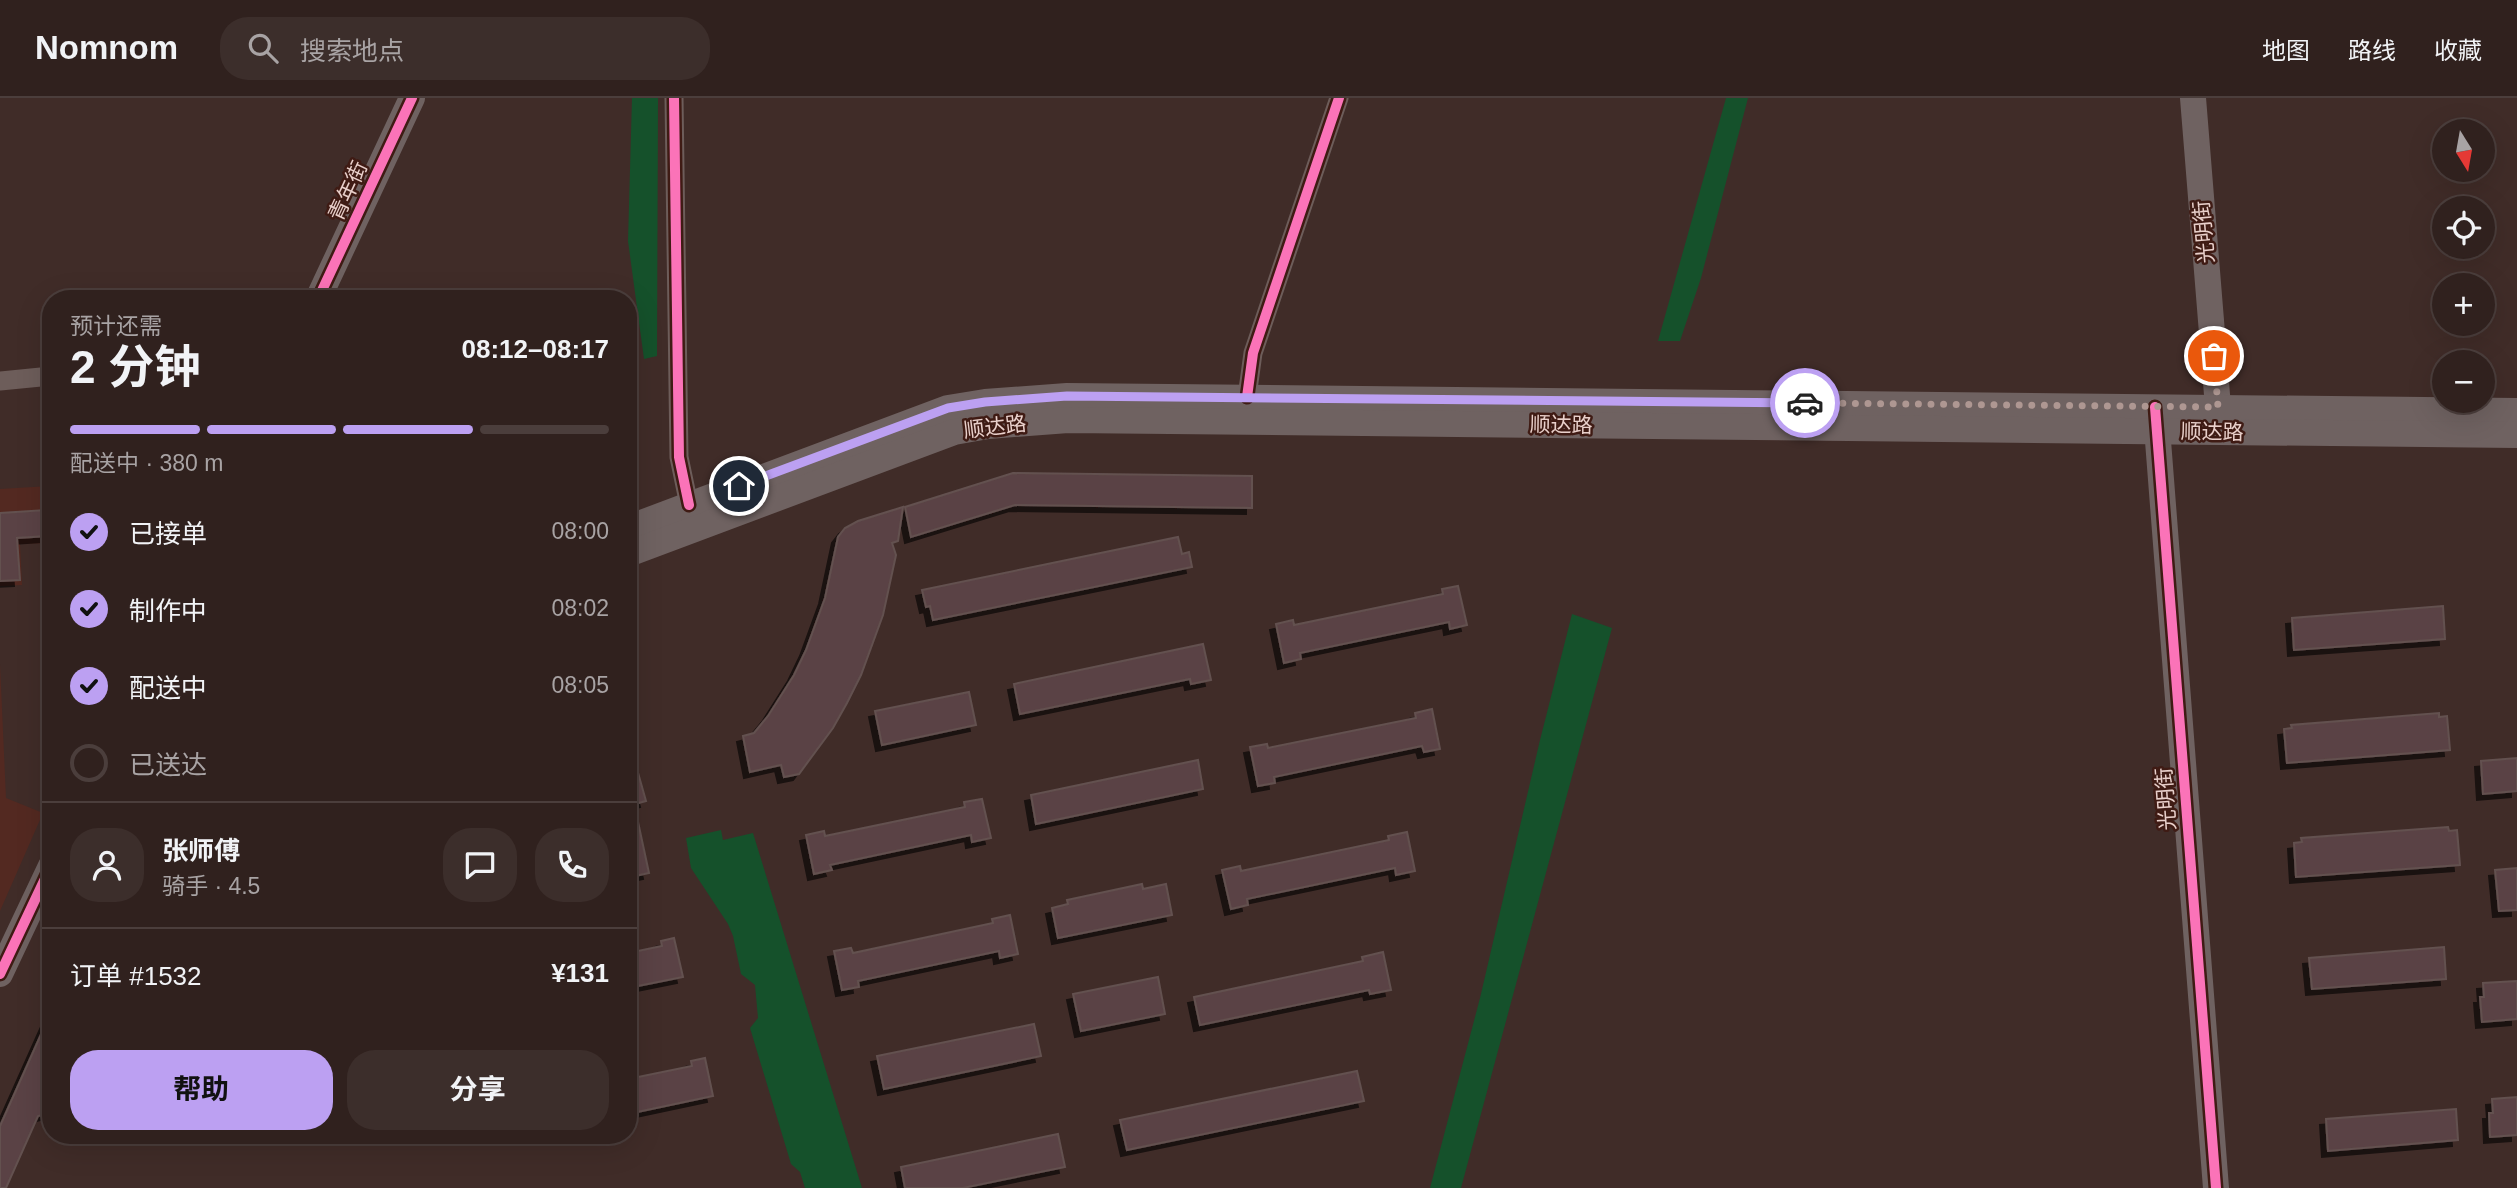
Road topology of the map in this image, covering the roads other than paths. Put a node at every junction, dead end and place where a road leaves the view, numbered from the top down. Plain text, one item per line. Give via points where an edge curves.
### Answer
1 (412, 98) edge
2 (674, 98) edge
3 (1339, 98) edge
4 (2193, 98) edge
5 (322, 290) edge
6 (42, 377) edge
7 (0, 381) edge
8 (1247, 397) junction
9 (2218, 407) junction
10 (2517, 411) edge
11 (2156, 419) junction
12 (2517, 435) edge
13 (689, 505) junction
14 (637, 525) edge
15 (637, 551) edge
16 (42, 885) edge
17 (0, 974) edge
18 (2216, 1188) edge

1 - 5 main road, 青年街
2 - 13 street via 679,457
3 - 8 street via 1252,353
4 - 9 main road, 光明街
6 - 7 street
8 - 11 main road, 顺达路
8 - 13 main road, 顺达路 via 1067,396 948,408
9 - 10 main road, 顺达路
9 - 11 main road, 顺达路
11 - 12 main road, 顺达路
11 - 15 main road, 顺达路 via 1068,420 988,426 921,443
11 - 18 main road, 光明街
13 - 14 main road, 顺达路
16 - 17 main road

